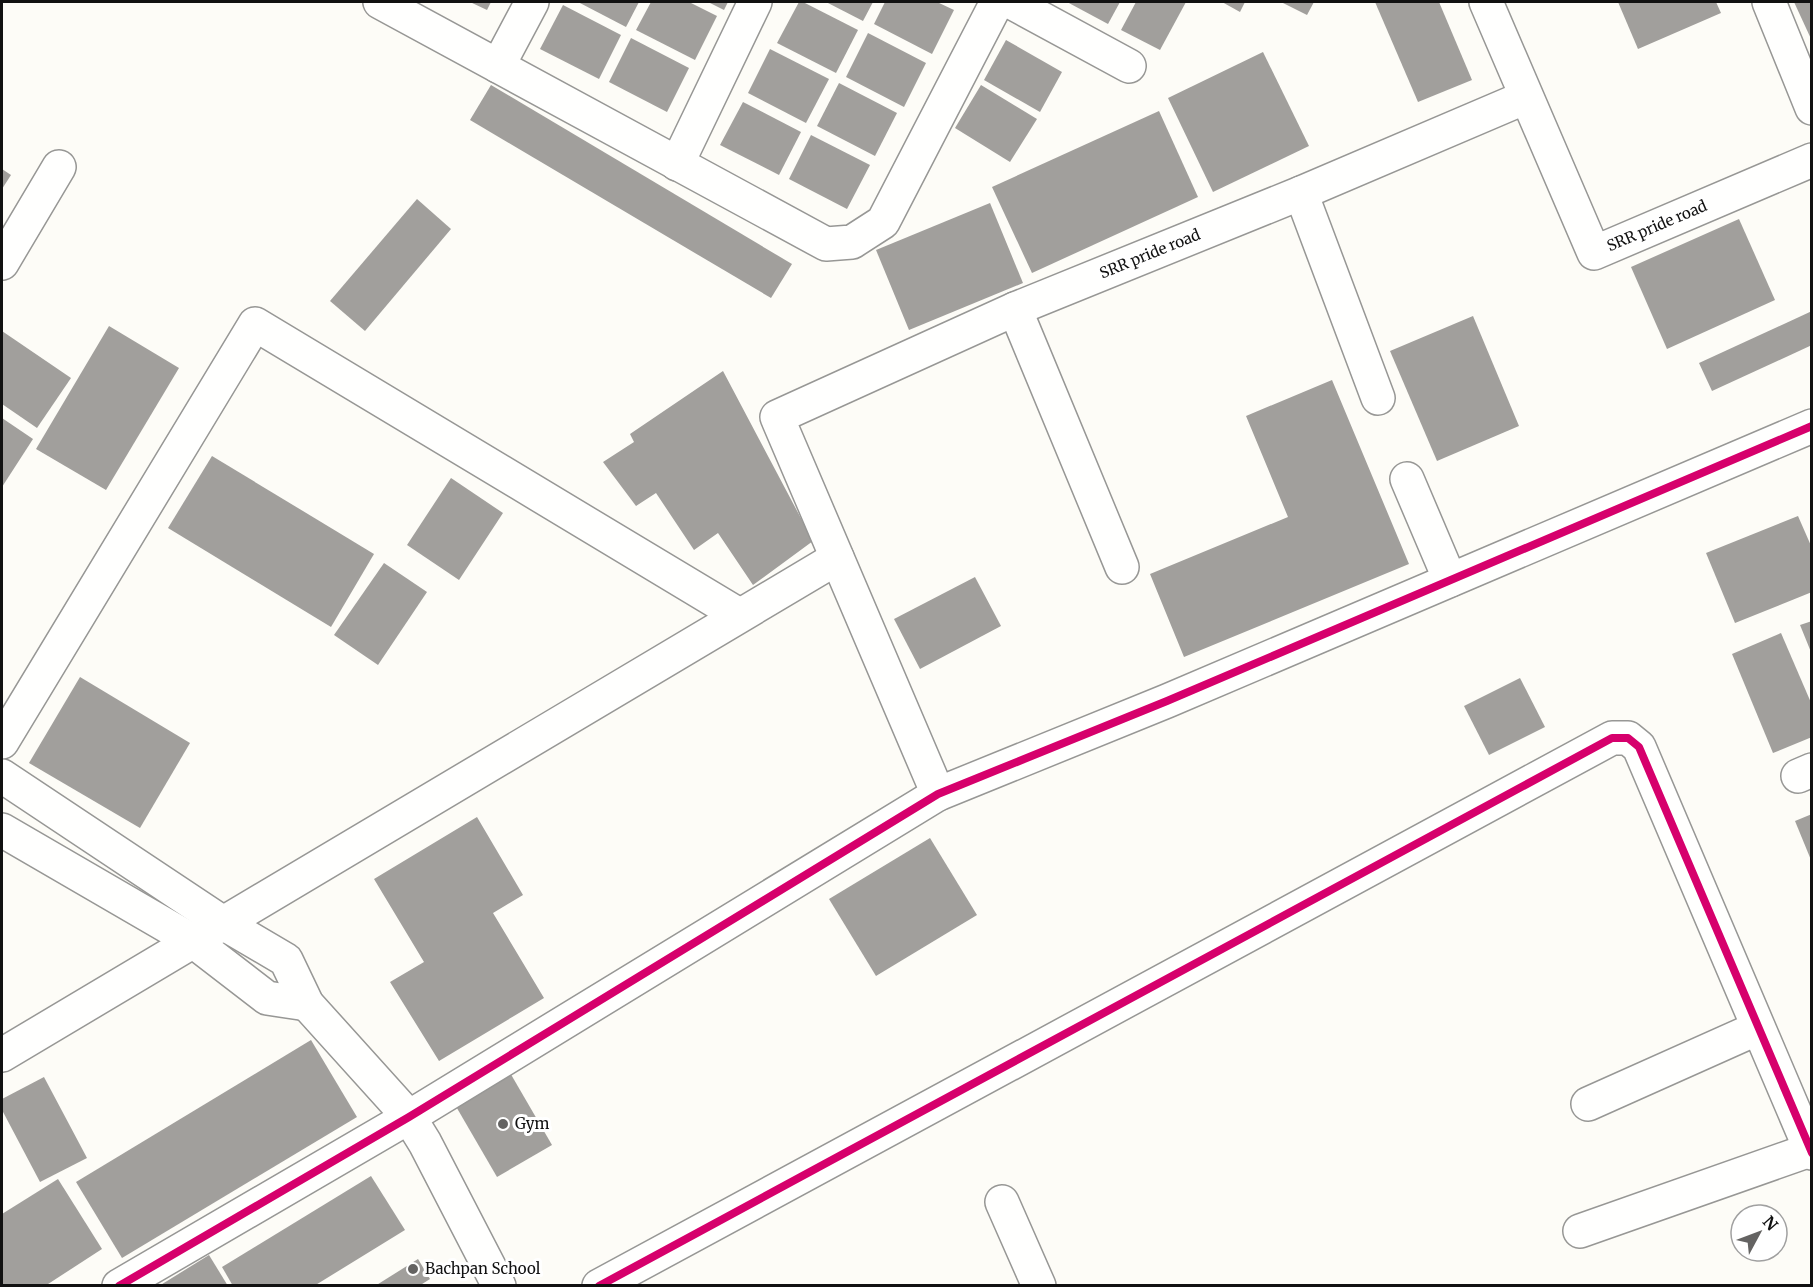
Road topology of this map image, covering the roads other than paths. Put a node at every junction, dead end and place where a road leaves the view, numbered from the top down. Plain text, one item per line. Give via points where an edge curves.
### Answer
1 (380, 2) edge
2 (532, 2) edge
3 (755, 2) edge
4 (997, 2) edge
5 (1011, 2) edge
6 (1486, 2) edge
7 (1769, 2) edge
8 (498, 66) junction
9 (1129, 66) dead end
10 (1526, 97) junction
11 (1812, 108) edge
12 (1812, 160) edge
13 (677, 164) junction
14 (59, 167) dead end
15 (1300, 193) junction
16 (2, 263) edge
17 (1015, 309) junction
18 (1378, 398) dead end
19 (1812, 426) edge
20 (1407, 479) dead end
21 (837, 558) junction
22 (1122, 567) dead end
23 (1450, 580) junction
24 (740, 615) junction
25 (2, 742) edge
26 (2, 776) edge
27 (938, 794) junction
28 (2, 830) edge
29 (223, 923) junction
30 (193, 941) junction
31 (307, 1004) junction
32 (1758, 1028) junction
33 (2, 1055) edge
34 (1588, 1104) dead end
35 (409, 1117) junction
36 (1811, 1151) edge
37 (1002, 1202) dead end
38 (1580, 1231) dead end
39 (120, 1286) edge
40 (500, 1286) edge
41 (599, 1286) edge
42 (1039, 1286) edge

1 - 8 street
2 - 8 street
3 - 13 street
4 - 13 street via 883,222 852,242 826,244
5 - 9 street
6 - 10 street, SRR pride road
7 - 11 street
8 - 13 street
10 - 12 street, SRR pride road via 1593,253
10 - 15 street, SRR pride road
14 - 16 street
15 - 17 street, SRR pride road
15 - 18 street
17 - 21 street, SRR pride road via 777,417
17 - 22 street
19 - 23 street
20 - 23 street
21 - 24 street
21 - 27 street
23 - 27 street
24 - 25 street via 255,324
24 - 29 street
26 - 29 street
27 - 35 street
28 - 30 street
29 - 30 street
29 - 31 street via 285,960
30 - 31 street via 267,998
30 - 33 street
31 - 35 street
32 - 34 street
32 - 36 street
32 - 41 street via 1639,747 1628,738 1611,738
35 - 39 street
35 - 40 street
36 - 38 street
37 - 42 street

